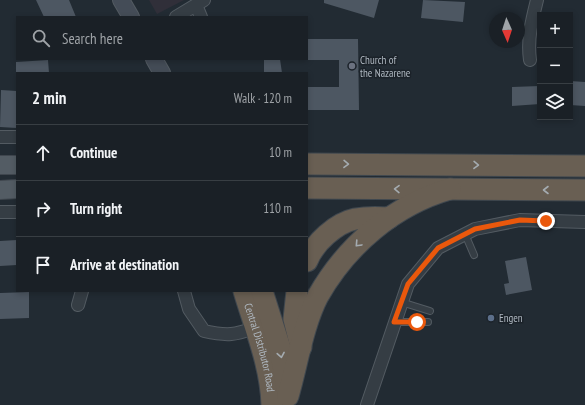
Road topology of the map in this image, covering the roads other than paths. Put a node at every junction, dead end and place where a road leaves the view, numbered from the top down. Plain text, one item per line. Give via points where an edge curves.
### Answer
1 (121, 0) edge
2 (537, 0) edge
3 (200, 2) edge
4 (130, 16) edge
5 (178, 16) edge
6 (201, 16) edge
7 (155, 60) edge
8 (530, 60) dead end
9 (161, 72) edge
10 (16, 136) edge
11 (0, 137) edge
12 (308, 164) edge
13 (0, 165) edge
14 (16, 165) edge
15 (585, 166) edge
16 (308, 188) edge
17 (450, 189) junction
18 (0, 190) edge
19 (16, 190) edge
20 (585, 190) edge
21 (0, 212) edge
22 (16, 212) edge
23 (388, 218) junction
24 (585, 222) edge
25 (465, 234) junction
26 (474, 255) dead end
27 (308, 259) edge
28 (82, 292) edge
29 (184, 292) edge
30 (245, 292) edge
31 (262, 292) edge
32 (297, 292) edge
33 (401, 302) junction
34 (78, 305) dead end
35 (430, 311) dead end
36 (394, 322) junction
37 (428, 322) dead end
38 (264, 325) junction
39 (301, 348) junction
40 (283, 402) edge
41 (367, 405) edge

1 - 4 main road
2 - 8 street via 528,48
3 - 5 street
3 - 6 street
7 - 9 main road
10 - 11 street
12 -> 15 highway
13 - 14 main road
17 -> 16 highway
20 -> 17 highway
17 - 23 highway via 428,196
18 - 19 main road
21 - 22 street
23 - 27 highway via 353,219 327,233
23 -> 39 highway via 362,239 339,266 318,297
24 - 25 street via 520,220 475,229
25 - 26 lane
25 - 33 street via 438,248 408,284
28 - 34 street
29 - 38 street via 189,310 204,331 225,336 241,334
30 - 38 highway, Central Distributor Road
31 - 38 highway, Central Distributor Road
32 - 39 highway via 294,319
33 - 35 lane
33 - 36 street
36 - 37 lane
36 - 41 street
38 - 40 highway, Central Distributor Road via 264,355 272,391
39 - 40 highway

